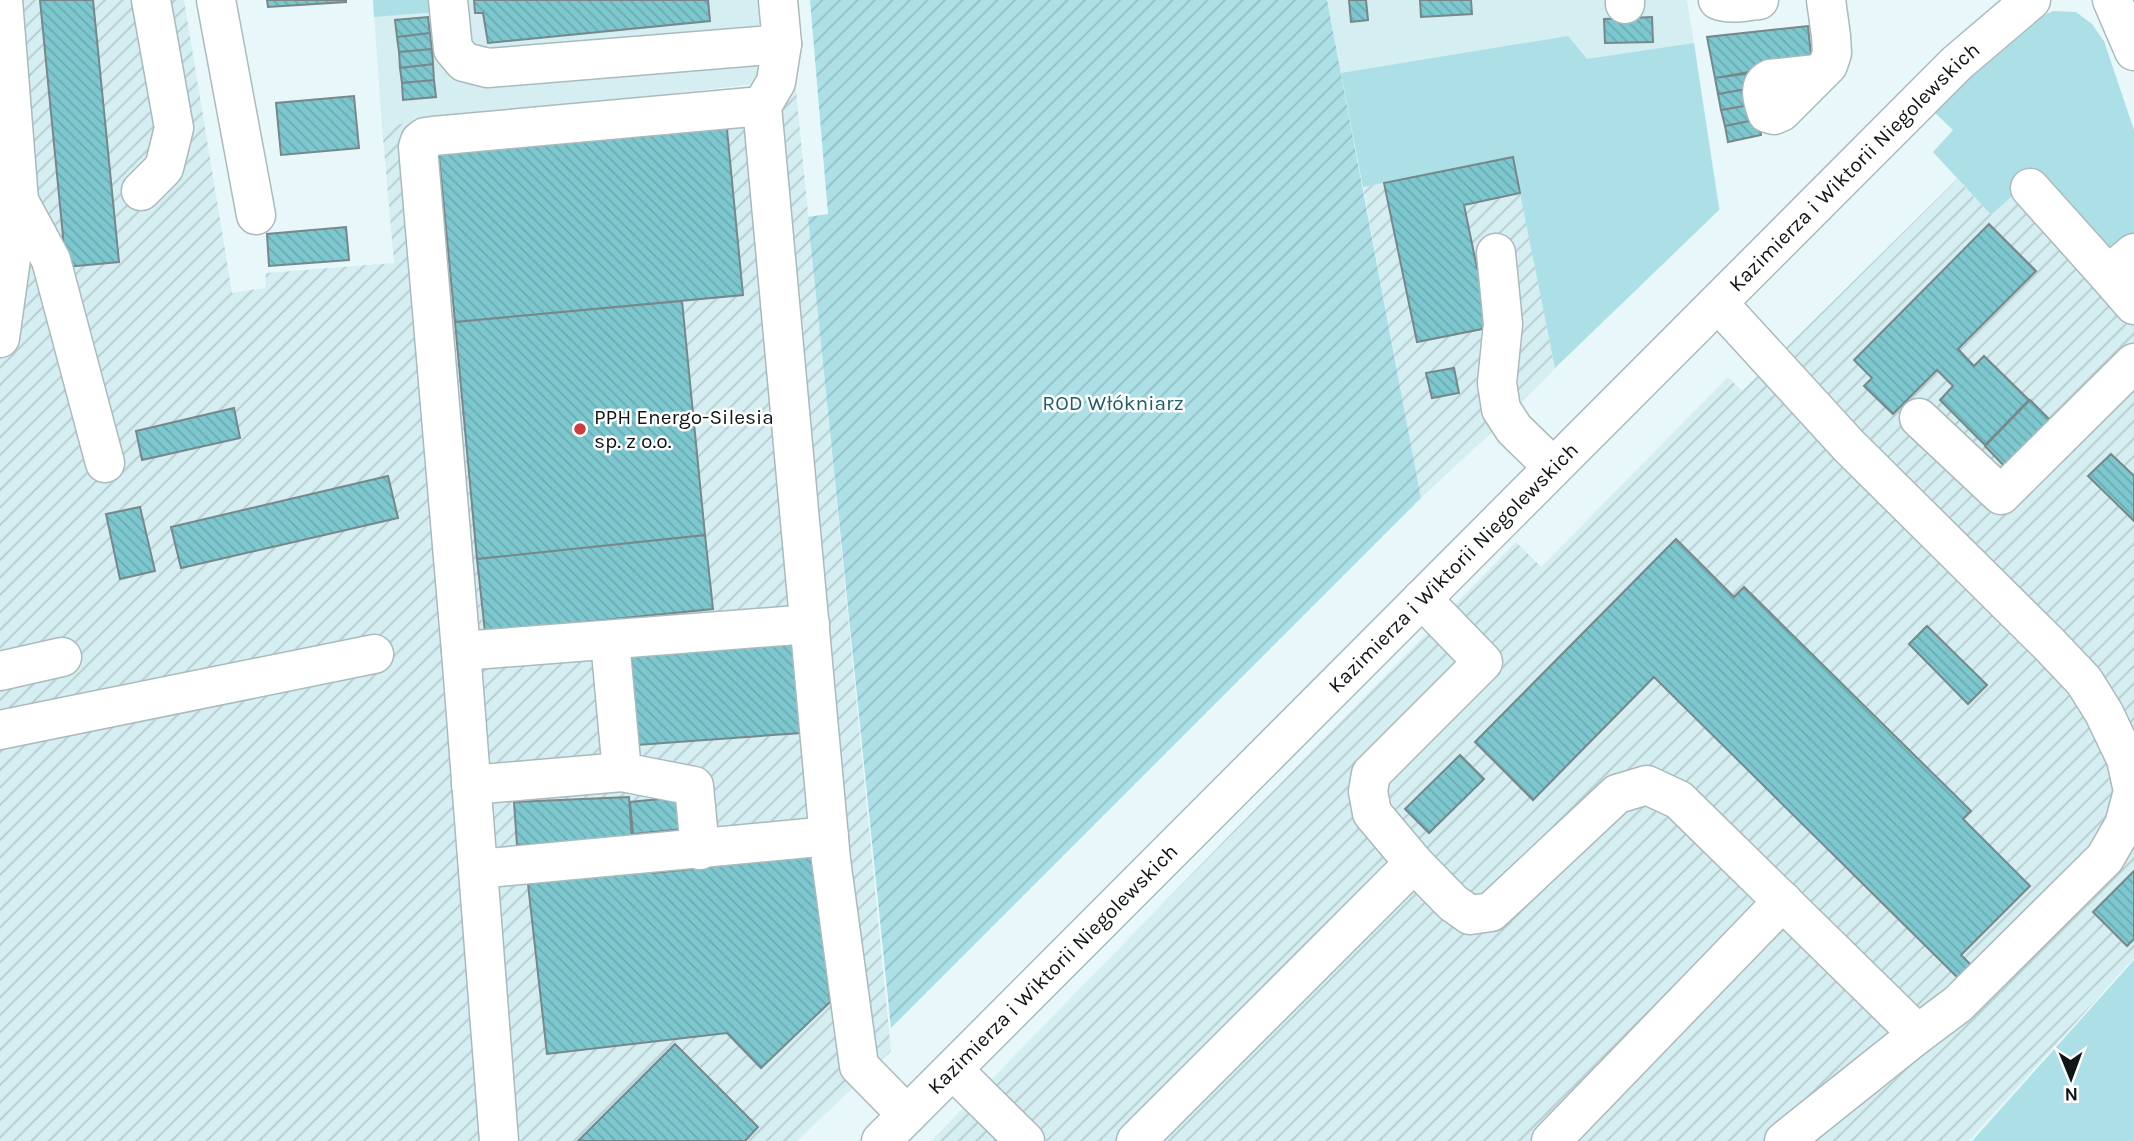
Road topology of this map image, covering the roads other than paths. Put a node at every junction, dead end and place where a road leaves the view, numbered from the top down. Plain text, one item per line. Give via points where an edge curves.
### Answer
1 (3, 0) edge
2 (151, 0) edge
3 (216, 0) edge
4 (448, 0) edge
5 (778, 0) edge
6 (1718, 0) edge
7 (1759, 0) edge
8 (1826, 0) edge
9 (2031, 0) edge
10 (2112, 0) edge
11 (782, 44) junction
12 (2134, 51) edge
13 (1817, 74) dead end
14 (762, 106) junction
15 (6, 116) edge
16 (2029, 188) dead end
17 (141, 191) dead end
18 (19, 201) junction
19 (256, 215) dead end
20 (1496, 253) dead end
21 (2121, 264) edge
22 (1718, 303) junction
23 (2134, 305) edge
24 (0, 338) edge
25 (2134, 363) edge
26 (1919, 418) dead end
27 (105, 463) dead end
28 (1553, 467) junction
29 (1422, 598) junction
30 (810, 624) junction
31 (610, 641) junction
32 (461, 652) junction
33 (374, 654) dead end
34 (62, 657) dead end
35 (0, 671) edge
36 (0, 730) edge
37 (622, 772) junction
38 (471, 785) junction
39 (2133, 791) edge
40 (829, 836) junction
41 (700, 850) junction
42 (1414, 863) junction
43 (478, 869) junction
44 (1783, 901) junction
45 (1918, 1034) junction
46 (953, 1070) junction
47 (894, 1128) edge
48 (499, 1141) edge
49 (1025, 1141) edge
50 (1136, 1141) edge
51 (1551, 1141) edge
52 (1784, 1141) edge

1 - 15 street
2 - 17 street via 174,128 164,168
3 - 19 street
4 - 11 street via 453,49 464,62 488,68
5 - 11 street
6 - 7 street
8 - 13 street via 1832,53 1828,65
9 - 22 street, Kazimierza i Wiktorii Niegolewskich via 1957,63
10 - 12 street
11 - 14 street via 776,82
14 - 30 street
14 - 32 street via 433,136 420,141
15 - 18 street
16 - 21 street
18 - 24 street
18 - 27 street via 51,260
20 - 28 street via 1503,324 1497,383 1500,410
21 - 23 street
22 - 28 street, Kazimierza i Wiktorii Niegolewskich
22 - 39 street via 1850,446 2084,681 2126,759
25 - 26 street via 2001,495
28 - 29 street, Kazimierza i Wiktorii Niegolewskich
29 - 42 street via 1483,662 1371,774 1372,813
29 - 46 street, Kazimierza i Wiktorii Niegolewskich
30 - 31 street
30 - 40 street
31 - 32 street
31 - 37 street
32 - 38 street
33 - 36 street
34 - 35 street
37 - 38 street
37 - 41 street via 694,786
38 - 43 street
39 - 45 street via 2124,825 2105,858 1958,1004
40 - 41 street
40 - 47 street via 859,1066
41 - 43 street
42 - 44 street via 1470,915 1491,912 1617,794 1647,785 1679,800
42 - 50 street
43 - 48 street
44 - 45 street
44 - 51 street
45 - 52 street
46 - 47 street, Kazimierza i Wiktorii Niegolewskich
46 - 49 street

